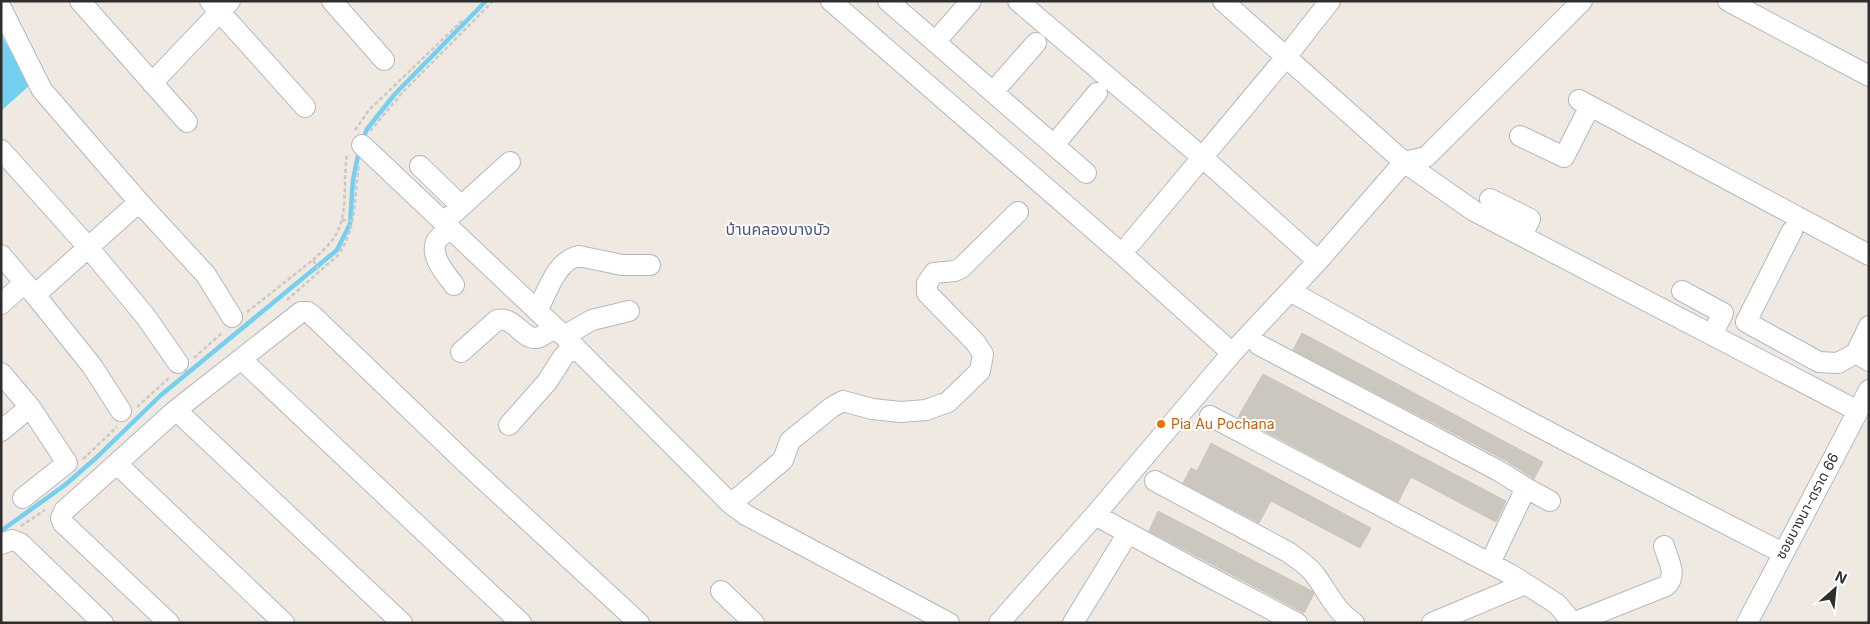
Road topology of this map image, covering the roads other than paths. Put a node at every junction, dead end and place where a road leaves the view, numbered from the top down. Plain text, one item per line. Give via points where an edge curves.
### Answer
1 (80, 1) edge
2 (332, 1) edge
3 (831, 1) edge
4 (888, 1) edge
5 (971, 1) edge
6 (1018, 1) edge
7 (1224, 1) edge
8 (1330, 1) edge
9 (1582, 1) edge
10 (1728, 1) edge
11 (219, 4) edge
12 (1, 8) edge
13 (935, 42) junction
14 (1036, 43) dead end
15 (1286, 57) junction
16 (384, 60) dead end
17 (1869, 76) edge
18 (152, 83) junction
19 (993, 92) junction
20 (1097, 93) dead end
21 (305, 106) dead end
22 (187, 122) dead end
23 (1520, 136) dead end
24 (362, 145) road end
25 (1054, 145) junction
26 (1, 150) edge
27 (1202, 157) junction
28 (510, 162) dead end
29 (1404, 162) junction
30 (420, 166) dead end
31 (1086, 173) dead end
32 (1490, 199) dead end
33 (139, 202) junction
34 (461, 206) junction
35 (1018, 212) dead end
36 (446, 225) junction
37 (1792, 230) dead end
38 (1522, 236) junction
39 (1130, 244) dead end
40 (88, 247) junction
41 (1, 255) edge
42 (1869, 255) edge
43 (1318, 261) junction
44 (650, 265) dead end
45 (454, 285) dead end
46 (30, 289) junction
47 (1290, 291) junction
48 (1682, 291) dead end
49 (1, 304) edge
50 (537, 311) junction
51 (629, 311) dead end
52 (232, 317) dead end
53 (1869, 326) edge
54 (1712, 335) junction
55 (564, 336) junction
56 (1258, 345) dead end
57 (461, 352) dead end
58 (1232, 353) junction
59 (1862, 357) edge
60 (241, 359) junction
61 (178, 363) dead end
62 (1, 373) edge
63 (1869, 390) edge
64 (30, 407) junction
65 (176, 410) junction
66 (121, 411) dead end
67 (1858, 411) junction
68 (1210, 416) dead end
69 (509, 425) dead end
70 (1, 431) edge
71 (117, 464) junction
72 (1155, 481) dead end
73 (1526, 488) junction
74 (23, 498) dead end
75 (1550, 501) dead end
76 (731, 504) junction
77 (1095, 515) junction
78 (1128, 533) junction
79 (8, 538) edge
80 (1664, 546) dead end
81 (1783, 553) junction
82 (1490, 563) junction
83 (1525, 584) junction
84 (721, 591) dead end
85 (1441, 621) edge
86 (103, 623) edge
87 (169, 623) edge
88 (284, 623) edge
89 (402, 623) edge
90 (521, 623) edge
91 (639, 623) edge
92 (754, 623) edge
93 (949, 623) edge
94 (999, 623) edge
95 (1073, 623) edge
96 (1297, 623) edge
97 (1354, 623) edge
98 (1746, 623) edge

1 - 18 street
2 - 16 street
3 - 58 street
4 - 13 street
5 - 13 street
6 - 27 street
7 - 15 street
8 - 15 street
9 - 29 street via 1426,157
10 - 17 street
11 - 18 street
11 - 21 street
12 - 33 street via 42,90
13 - 19 street
14 - 19 street
15 - 27 street
15 - 29 street
18 - 22 street
19 - 25 street
20 - 25 street
23 - 42 street via 1564,157 1584,103
24 - 36 street
25 - 31 street
26 - 40 street
27 - 39 street
27 - 43 street
28 - 34 street
29 - 38 street via 1474,211
29 - 43 street
30 - 34 street
32 - 38 street via 1530,219
33 - 40 street
33 - 52 street via 206,275
34 - 36 street
35 - 76 street via 961,268 934,273 927,283 927,293 983,354 980,371 948,402 926,410 900,412 843,401 837,404 790,441 783,460
36 - 45 street via 435,250
36 - 50 street
37 - 59 street via 1746,322 1820,362 1838,363
38 - 54 street
40 - 46 street
40 - 61 street via 146,317
41 - 46 street
43 - 47 street
44 - 50 street via 622,265 572,257 559,270
46 - 49 street
46 - 66 street via 92,366
47 - 58 street
47 - 81 street via 1418,363
48 - 54 street via 1723,313
50 - 55 street
51 - 55 street via 592,320
53 - 59 street
54 - 67 street
55 - 57 street via 530,337 503,319 497,320
55 - 69 street via 563,357
55 - 76 street
56 - 73 street
58 - 77 street
60 - 65 street
60 - 90 street
60 - 91 street via 296,314 308,312
62 - 64 street
63 - 67 street, ซอยบางนา-ตราด 66
64 - 70 street
64 - 74 street via 68,463
65 - 71 street
65 - 89 street
67 - 81 street, ซอยบางนา-ตราด 66
68 - 82 street
71 - 87 street via 60,518
71 - 88 street
72 - 97 street via 1295,557 1314,573 1335,606
73 - 75 street
73 - 82 street
76 - 93 street
77 - 78 street
77 - 94 street
78 - 95 street
78 - 96 street
79 - 86 street via 20,543
80 - 83 street via 1673,574 1671,582 1573,623 1557,604
81 - 98 street, ซอยบางนา-ตราด 66
82 - 83 street
83 - 85 street
84 - 92 street

